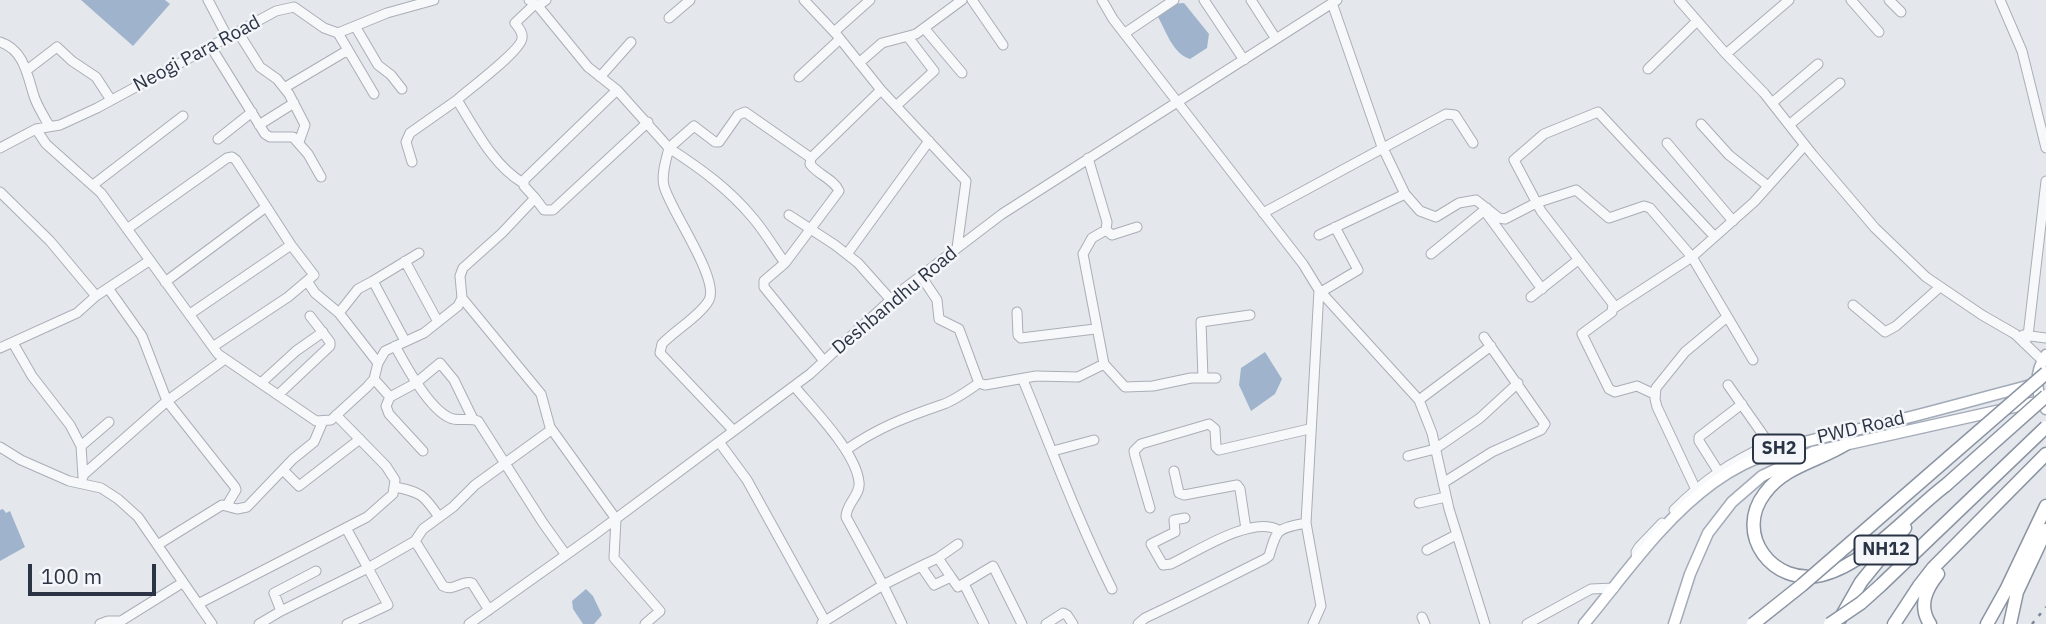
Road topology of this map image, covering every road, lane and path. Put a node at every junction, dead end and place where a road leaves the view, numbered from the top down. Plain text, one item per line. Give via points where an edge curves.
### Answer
1 (208, 0) edge
2 (433, 0) edge
3 (690, 0) edge
4 (804, 0) edge
5 (870, 0) edge
6 (962, 0) edge
7 (972, 0) edge
8 (1102, 0) edge
9 (1174, 0) edge
10 (1204, 0) edge
11 (1251, 0) edge
12 (1679, 0) edge
13 (1789, 0) edge
14 (1851, 0) edge
15 (1889, 0) edge
16 (2000, 0) edge
17 (1335, 1) edge
18 (537, 2) edge
19 (1901, 12) dead end
20 (669, 18) dead end
21 (1697, 21) junction
22 (355, 26) junction
23 (924, 28) junction
24 (238, 32) junction
25 (1879, 32) dead end
26 (338, 33) junction
27 (1125, 33) junction
28 (837, 36) junction
29 (228, 37) junction
30 (908, 37) junction
31 (1276, 39) junction
32 (0, 42) edge
33 (631, 42) dead end
34 (1003, 46) dead end
35 (211, 47) junction
36 (348, 50) junction
37 (1726, 54) junction
38 (1244, 60) junction
39 (859, 63) junction
40 (1818, 64) dead end
41 (1648, 69) dead end
42 (27, 70) junction
43 (962, 73) dead end
44 (600, 77) junction
45 (799, 77) dead end
46 (1840, 83) dead end
47 (284, 88) junction
48 (402, 89) dead end
49 (617, 90) junction
50 (881, 90) junction
51 (374, 94) dead end
52 (111, 100) junction
53 (457, 100) junction
54 (1179, 101) junction
55 (294, 103) junction
56 (1772, 103) junction
57 (895, 106) junction
58 (252, 112) junction
59 (183, 116) dead end
60 (648, 122) junction
61 (1701, 124) dead end
62 (259, 125) junction
63 (1789, 125) junction
64 (49, 126) junction
65 (36, 129) junction
66 (219, 139) dead end
67 (929, 141) junction
68 (299, 142) junction
69 (1473, 143) dead end
70 (1667, 143) dead end
71 (1805, 145) junction
72 (0, 148) edge
73 (1383, 148) junction
74 (2046, 148) edge
75 (668, 149) junction
76 (811, 158) junction
77 (1088, 158) junction
78 (412, 162) dead end
79 (321, 177) dead end
80 (2046, 181) edge
81 (523, 183) junction
82 (93, 185) junction
83 (1768, 186) junction
84 (0, 192) edge
85 (1405, 194) junction
86 (535, 198) junction
87 (1536, 202) junction
88 (265, 207) junction
89 (1486, 209) junction
90 (1263, 213) junction
91 (789, 215) dead end
92 (1733, 221) junction
93 (1137, 226) dead end
94 (1335, 227) junction
95 (127, 229) junction
96 (812, 229) junction
97 (1107, 230) junction
98 (1319, 235) dead end
99 (1714, 236) junction
100 (291, 245) junction
101 (957, 248) junction
102 (419, 253) dead end
103 (847, 254) junction
104 (1431, 254) dead end
105 (1692, 257) junction
106 (1578, 260) junction
107 (149, 261) junction
108 (405, 261) junction
109 (785, 263) junction
110 (921, 276) junction
111 (307, 281) junction
112 (373, 281) junction
113 (165, 282) junction
114 (1940, 287) junction
115 (108, 288) junction
116 (1542, 289) junction
117 (1320, 291) junction
118 (96, 296) junction
119 (1531, 297) dead end
120 (463, 298) junction
121 (891, 300) junction
122 (1853, 305) dead end
123 (1614, 308) junction
124 (1017, 312) dead end
125 (339, 313) junction
126 (190, 314) junction
127 (1250, 315) dead end
128 (310, 316) dead end
129 (1727, 317) junction
130 (438, 322) junction
131 (1095, 328) junction
132 (323, 332) junction
133 (1484, 337) dead end
134 (2046, 338) edge
135 (2026, 339) junction
136 (405, 341) junction
137 (13, 343) junction
138 (214, 346) junction
139 (395, 346) junction
140 (1491, 346) junction
141 (0, 348) edge
142 (225, 359) junction
143 (1753, 360) dead end
144 (824, 361) junction
145 (378, 363) junction
146 (2045, 363) edge
147 (1104, 364) junction
148 (1203, 378) junction
149 (1216, 378) dead end
150 (374, 379) junction
151 (1023, 380) junction
152 (261, 383) junction
153 (415, 383) junction
154 (979, 383) junction
155 (1518, 383) junction
156 (2037, 383) junction
157 (1728, 385) dead end
158 (794, 386) junction
159 (279, 394) junction
160 (1654, 394) junction
161 (390, 397) junction
162 (1419, 400) junction
163 (167, 401) junction
164 (2044, 402) edge
165 (1742, 404) junction
166 (336, 415) junction
167 (473, 419) junction
168 (323, 421) junction
169 (109, 422) dead end
170 (2046, 427) edge
171 (1309, 429) junction
172 (551, 430) junction
173 (733, 430) junction
174 (360, 439) junction
175 (1094, 440) dead end
176 (719, 442) junction
177 (1846, 444) junction
178 (81, 446) junction
179 (0, 447) edge
180 (1772, 448) junction
181 (1435, 449) junction
182 (846, 450) junction
183 (423, 451) dead end
184 (1053, 451) junction
185 (2046, 454) edge
186 (1408, 456) dead end
187 (505, 462) junction
188 (283, 470) junction
189 (1174, 471) dead end
190 (1718, 471) junction
191 (84, 479) junction
192 (1443, 483) junction
193 (1946, 485) junction
194 (395, 487) junction
195 (1697, 491) junction
196 (1446, 497) junction
197 (1419, 503) dead end
198 (227, 506) junction
199 (2046, 506) edge
200 (1150, 508) dead end
201 (439, 517) junction
202 (1185, 517) dead end
203 (616, 519) junction
204 (1306, 523) junction
205 (346, 528) junction
206 (1246, 528) junction
207 (1278, 530) junction
208 (2046, 530) edge
209 (1967, 534) junction
210 (1456, 535) junction
211 (415, 541) junction
212 (159, 544) junction
213 (958, 544) dead end
214 (1427, 550) dead end
215 (566, 555) junction
216 (938, 558) junction
217 (921, 566) junction
218 (368, 568) junction
219 (316, 570) dead end
220 (951, 577) junction
221 (182, 583) junction
222 (964, 584) junction
223 (883, 585) junction
224 (1614, 588) junction
225 (1112, 589) dead end
226 (2006, 590) junction
227 (198, 604) junction
228 (489, 610) junction
229 (281, 611) junction
230 (822, 622) edge
231 (100, 624) edge
232 (212, 624) edge
233 (258, 624) edge
234 (347, 624) edge
235 (469, 624) edge
236 (645, 624) edge
237 (902, 624) edge
238 (984, 624) edge
239 (1022, 624) edge
240 (1046, 624) edge
241 (1073, 624) edge
242 (1138, 624) edge
243 (1313, 624) edge
244 (1485, 624) edge
245 (1527, 624) edge
246 (1584, 624) edge
247 (1674, 624) edge
248 (1753, 624) edge
249 (1830, 624) edge
250 (1838, 624) edge
251 (1894, 624) edge
252 (1930, 624) edge
253 (1979, 624) edge
254 (1987, 624) edge
255 (2010, 624) edge

1 - 29 street
2 - 22 street
3 - 20 street
4 - 28 street
5 - 28 street
6 - 23 street
7 - 34 street
8 - 27 street
9 - 27 street
10 - 38 street
11 - 31 street
12 - 21 street
13 - 37 street
14 - 25 street
15 - 19 street
16 - 74 street via 2022,51
17 - 31 street, Deshbandhu Road
17 - 73 street
18 - 44 street
18 - 53 street via 515,23 523,34 513,54
21 - 37 street
21 - 41 street
22 - 26 street
22 - 48 street via 378,65
23 - 30 street
23 - 43 street
24 - 26 street, Neogi Para Road via 276,11 294,7
24 - 29 street, Neogi Para Road
24 - 47 street via 260,67
26 - 36 street
27 - 54 street
28 - 39 street
28 - 45 street
29 - 35 street, Neogi Para Road
30 - 39 street via 882,43
30 - 57 street via 934,72
31 - 38 street, Deshbandhu Road
32 - 42 street via 12,46
33 - 44 street
35 - 52 street, Neogi Para Road
35 - 58 street
36 - 47 street
36 - 51 street
37 - 56 street
38 - 54 street, Deshbandhu Road
39 - 50 street
40 - 56 street
42 - 52 street via 57,47 96,76
42 - 64 street via 34,99
44 - 49 street
46 - 63 street
47 - 55 street
49 - 60 street
49 - 81 street
50 - 57 street
50 - 76 street
52 - 64 street, Neogi Para Road
53 - 78 street via 410,133 406,142
53 - 81 street via 494,157
54 - 77 street, Deshbandhu Road
54 - 90 street
55 - 62 street
55 - 68 street via 305,125
56 - 63 street
57 - 67 street
58 - 62 street
58 - 66 street
59 - 82 street
60 - 75 street
60 - 86 street via 553,210 544,210
61 - 83 street via 1729,155
62 - 68 street via 270,137 293,137
63 - 71 street
64 - 65 street, Neogi Para Road
65 - 72 street, Neogi Para Road
65 - 82 street
67 - 101 street via 966,181
67 - 103 street
68 - 79 street
69 - 73 street via 1450,113
70 - 92 street
71 - 83 street
71 - 114 street via 1875,228
73 - 85 street
73 - 90 street
75 - 76 street via 694,126 719,142 745,112
75 - 109 street via 718,182 753,218
75 - 173 street via 664,186 712,294 705,307 662,344 660,353
76 - 96 street via 811,166 839,191
77 - 97 street
77 - 101 street, Deshbandhu Road
80 - 135 street
81 - 86 street
82 - 95 street
83 - 92 street
84 - 118 street
85 - 89 street via 1420,211 1436,217 1468,200 1476,200
85 - 94 street
86 - 120 street via 463,268
87 - 89 street via 1505,219
87 - 99 street via 1514,160 1544,134 1598,112
87 - 105 street via 1576,190 1609,218 1650,208
87 - 106 street
88 - 95 street via 230,157
88 - 100 street
88 - 113 street
89 - 104 street
89 - 116 street
90 - 117 street
91 - 96 street
92 - 99 street
93 - 97 street via 1112,235
94 - 98 street
94 - 117 street via 1358,270
95 - 107 street
96 - 103 street
96 - 109 street
97 - 131 street via 1093,238 1083,254
99 - 105 street
100 - 111 street via 313,272
100 - 126 street
101 - 110 street, Deshbandhu Road
102 - 108 street
103 - 121 street
105 - 123 street
105 - 129 street
106 - 116 street
106 - 123 street
107 - 113 street
107 - 115 street
108 - 112 street
108 - 130 street
109 - 144 street via 764,281 764,287
110 - 121 street, Deshbandhu Road
110 - 154 street via 937,300 939,319 959,330
111 - 125 street
111 - 138 street
112 - 125 street via 358,289
112 - 136 street
113 - 126 street
114 - 122 street via 1885,332
114 - 135 street
115 - 118 street
115 - 163 street via 142,336
116 - 119 street
117 - 162 street
117 - 171 street
118 - 137 street via 77,313
120 - 130 street
120 - 172 street via 541,394
121 - 144 street, Deshbandhu Road
123 - 160 street via 1584,331 1583,337 1609,389 1615,392 1637,386
124 - 131 street via 1021,338
125 - 145 street
126 - 138 street
127 - 148 street via 1201,322
128 - 132 street
129 - 143 street
129 - 160 street via 1685,352
130 - 136 street
131 - 147 street
132 - 152 street
132 - 159 street via 330,346
133 - 140 street
134 - 135 street
135 - 146 street
136 - 139 street
137 - 141 street
137 - 178 street
138 - 142 street
139 - 145 street via 385,351
139 - 153 street
140 - 155 street
140 - 162 street
142 - 152 street
142 - 163 street
144 - 158 street, Deshbandhu Road
145 - 150 street
146 - 156 main road
146 - 248 highway, bridge via 1802,585
147 - 148 street via 1125,387
147 - 151 street via 1078,377
148 - 149 street
150 - 161 street
150 - 166 street
151 - 154 street
151 - 184 street
152 - 159 street
153 - 161 street
153 - 167 street via 450,418
153 - 167 street via 440,363
154 - 182 street via 943,405 875,430
155 - 181 street via 1480,418
155 - 192 street via 1545,421 1544,427
156 - 164 main road
156 - 180 main road, PWD Road / SH2
157 - 165 street
158 - 173 street, Deshbandhu Road
158 - 182 street
159 - 168 street via 316,421
160 - 195 street
161 - 183 street via 389,414
162 - 181 street
163 - 191 street
163 - 198 street via 235,487
164 - 177 main road, PWD Road / SH2
164 - 193 highway, NH12, bridge
165 - 180 street
165 - 190 street via 1699,437
166 - 168 street
166 - 174 street
167 - 187 street
168 - 188 street via 314,442
169 - 178 street
170 - 249 highway, bridge via 1881,585
171 - 200 street via 1219,450 1215,429 1209,424 1141,444 1134,451
171 - 204 street
172 - 187 street
172 - 203 street
173 - 176 street, Deshbandhu Road
174 - 188 street via 299,485
174 - 194 street via 386,466
175 - 184 street
176 - 203 street, Deshbandhu Road
176 - 230 street via 747,480
177 - 193 highway via 1786,473 1761,499 1754,517 1755,542 1774,567 1808,577 1841,568 1881,541
177 - 247 main road, PWD Road / SH2 via 1777,467 1732,502 1700,549
178 - 191 street
179 - 191 street via 69,481
180 - 190 street
180 - 195 main road, PWD Road / SH2
181 - 186 street
181 - 192 street
182 - 223 street via 859,479 846,517
184 - 225 street
185 - 209 highway, NH12
187 - 201 street
187 - 215 street
188 - 198 street via 247,507
189 - 206 street via 1184,495 1237,485
190 - 195 street
191 - 212 street via 118,499
192 - 196 street
193 - 250 highway, NH12 via 1879,559
194 - 201 street via 423,495
194 - 205 street via 380,507
195 - 224 main road, PWD Road / SH2
196 - 197 street
196 - 210 street
198 - 212 street via 216,508
199 - 226 highway
201 - 211 street via 423,528
202 - 206 street via 1174,520 1175,532 1151,544 1163,565
203 - 215 street, Deshbandhu Road
203 - 236 street via 614,558 660,611
204 - 207 street
204 - 243 street via 1321,606
205 - 218 street
205 - 227 street
206 - 207 street
207 - 242 street via 1265,559
208 - 255 highway via 2017,592
209 - 251 highway, NH12 via 1919,586
209 - 252 highway via 1927,589 1924,607
210 - 214 street
210 - 244 street
211 - 218 street
211 - 228 street via 443,586 452,589 472,583
212 - 221 street
213 - 216 street
215 - 228 street, Deshbandhu Road
216 - 217 street
216 - 220 street
217 - 220 street via 934,585
217 - 223 street
218 - 229 street
218 - 234 street via 388,605
219 - 229 street via 274,593
220 - 222 street via 957,586
221 - 227 street
221 - 231 street via 121,621
222 - 238 street
222 - 239 street via 993,566
223 - 230 street
223 - 237 street
224 - 245 street via 1591,589
224 - 246 main road, PWD Road / SH2
226 - 253 highway
226 - 254 highway
227 - 232 street
228 - 235 street, Deshbandhu Road
229 - 233 street
240 - 241 street via 1063,613

